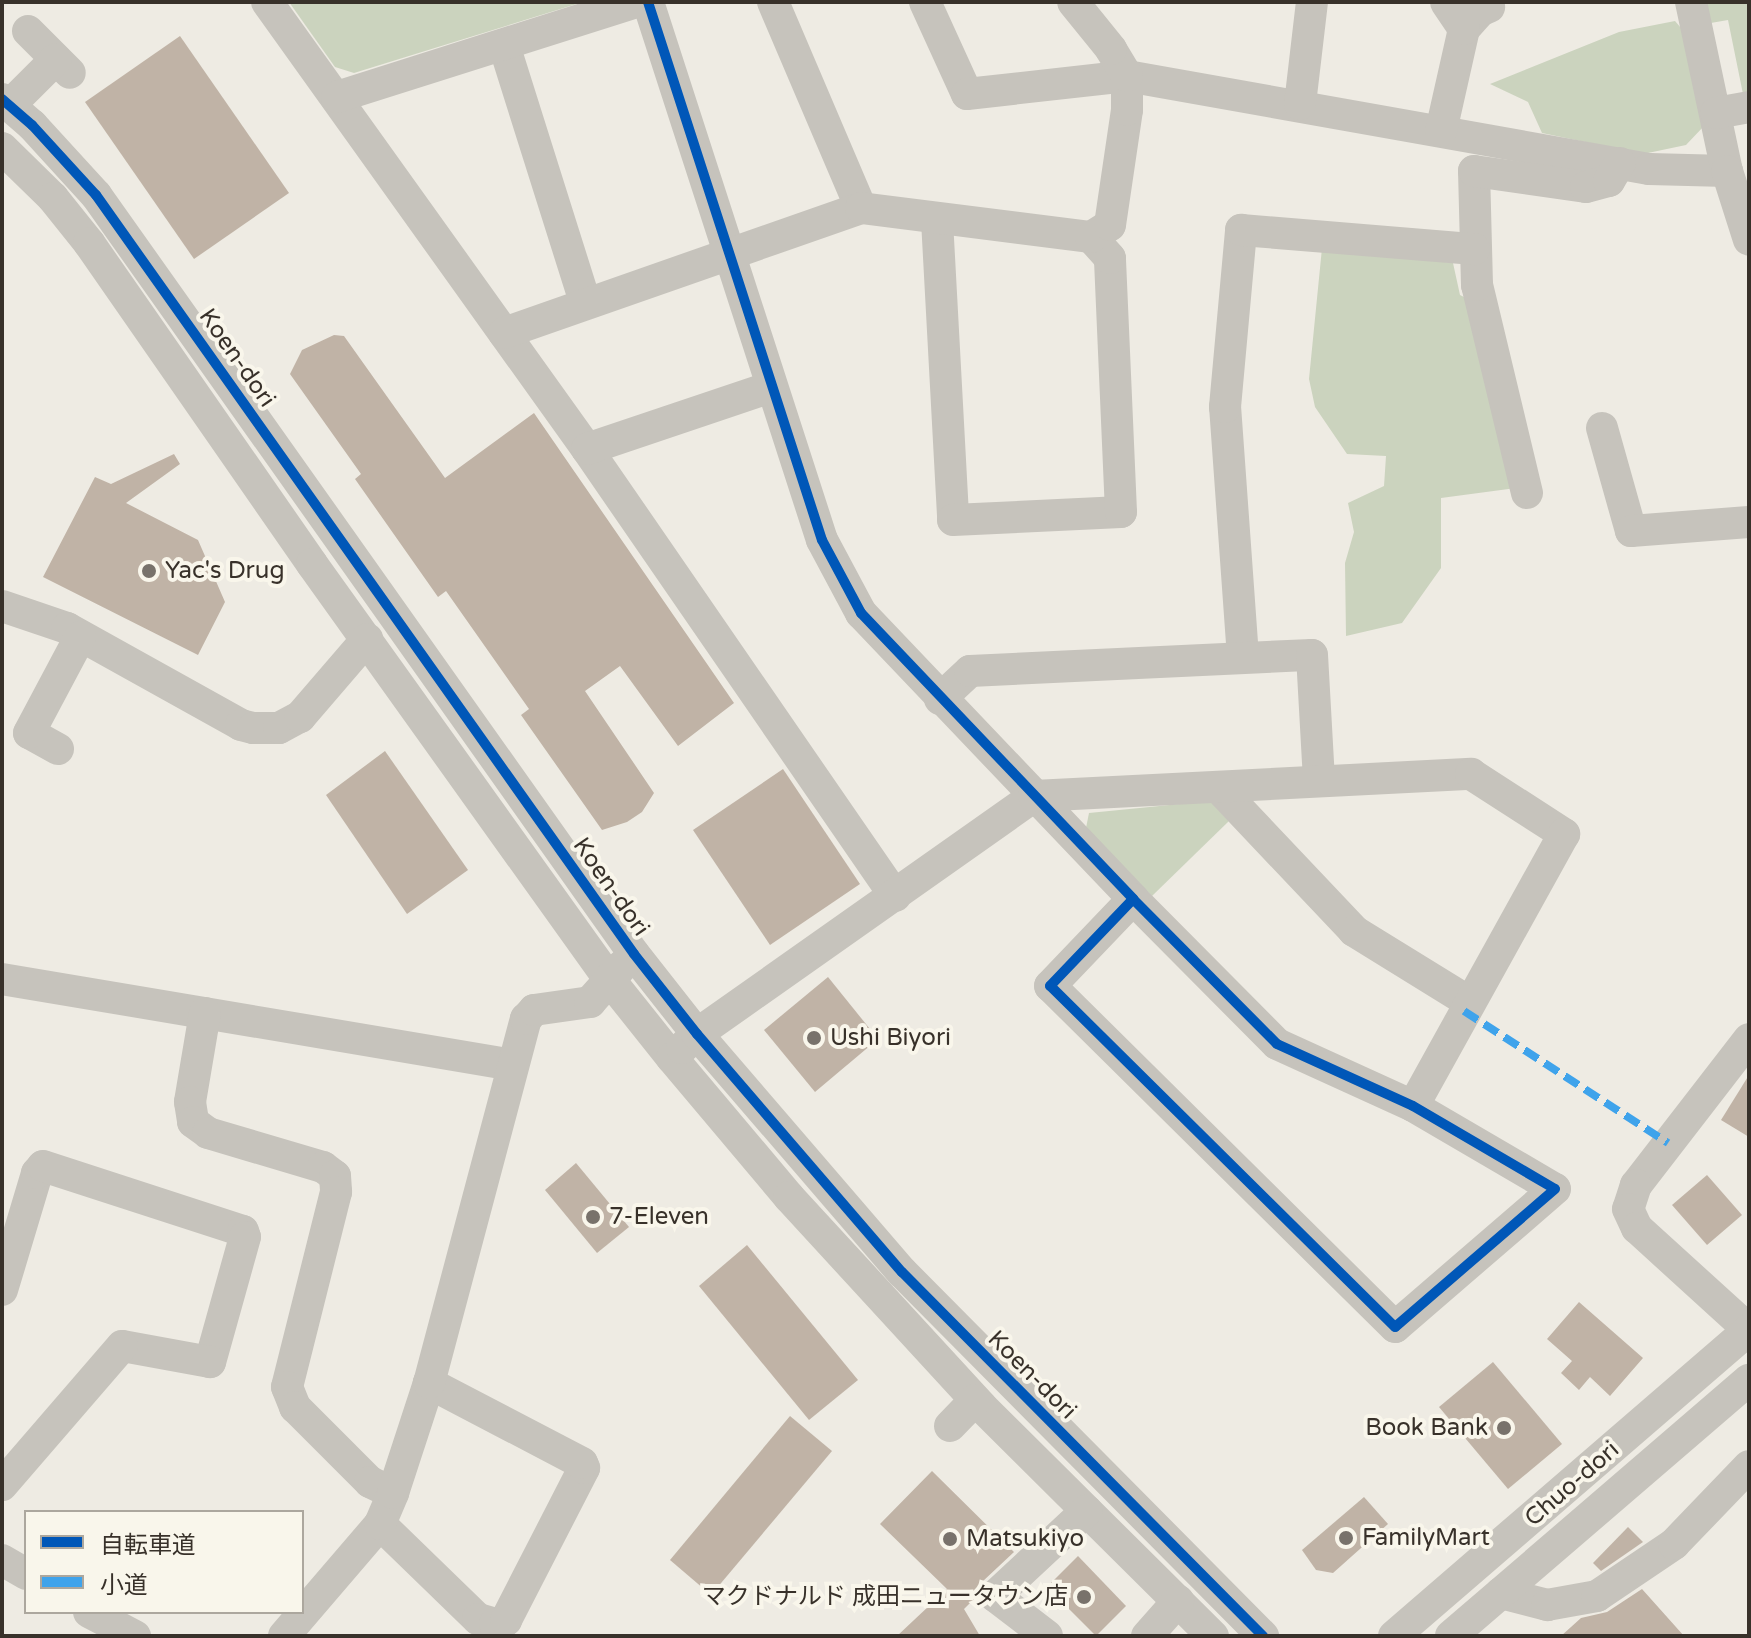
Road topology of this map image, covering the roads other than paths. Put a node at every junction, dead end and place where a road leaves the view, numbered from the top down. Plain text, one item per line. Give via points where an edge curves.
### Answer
1 (267, 2) edge
2 (637, 2) edge
3 (648, 2) edge
4 (773, 2) edge
5 (925, 2) edge
6 (1073, 2) edge
7 (1312, 2) edge
8 (1446, 2) edge
9 (1691, 2) edge
10 (1489, 7) dead end
11 (1464, 29) junction
12 (28, 31) dead end
13 (504, 45) junction
14 (1127, 76) junction
15 (337, 97) junction
16 (6, 103) edge
17 (1300, 104) junction
18 (1749, 107) edge
19 (1716, 113) junction
20 (1441, 131) junction
21 (2, 148) edge
22 (1620, 163) junction
23 (1727, 171) junction
24 (861, 208) junction
25 (937, 220) junction
26 (1091, 237) junction
27 (1749, 240) edge
28 (1474, 249) junction
29 (729, 255) junction
30 (585, 302) junction
31 (504, 333) junction
32 (771, 387) junction
33 (1602, 428) dead end
34 (587, 449) junction
35 (1527, 493) dead end
36 (1749, 522) edge
37 (2, 606) edge
38 (74, 632) junction
39 (367, 639) junction
40 (1243, 657) junction
41 (940, 699) junction
42 (58, 749) dead end
43 (1319, 781) junction
44 (1218, 787) junction
45 (1034, 796) junction
46 (895, 896) junction
47 (1133, 899) junction
48 (634, 954) junction
49 (2, 979) edge
50 (609, 979) junction
51 (1469, 1002) junction
52 (205, 1013) junction
53 (697, 1034) junction
54 (1749, 1039) edge
55 (672, 1058) junction
56 (513, 1065) junction
57 (1413, 1106) junction
58 (2, 1290) edge
59 (1749, 1330) edge
60 (429, 1383) junction
61 (1742, 1398) edge
62 (975, 1400) junction
63 (950, 1426) dead end
64 (1749, 1466) edge
65 (2, 1485) edge
66 (393, 1493) junction
67 (1086, 1511) junction
68 (380, 1524) junction
69 (2, 1560) edge
70 (24, 1573) edge
71 (1501, 1593) junction
72 (1178, 1601) junction
73 (304, 1613) edge
74 (93, 1614) edge
75 (303, 1614) edge
76 (135, 1636) edge
77 (284, 1636) edge
78 (1047, 1636) edge
79 (1147, 1636) edge
80 (1213, 1636) edge
81 (1263, 1636) edge
82 (1394, 1636) edge
83 (1451, 1636) edge

1 - 15 street
2 - 13 street
3 - 29 street
4 - 24 street
5 - 14 street via 967,94
6 - 14 street
7 - 17 street
8 - 11 street
9 - 19 street
10 - 11 street
11 - 20 street
12 - 16 street via 63,66
13 - 15 street
13 - 30 street
14 - 17 street
14 - 26 street via 1110,225
15 - 31 street
16 - 48 street, Koen-dori via 104,206
17 - 20 street
18 - 19 street
19 - 23 street
20 - 22 street
21 - 39 street via 89,243
22 - 23 street
22 - 28 street via 1609,181 1586,187 1474,171
23 - 27 street
24 - 25 street
24 - 29 street
25 - 26 street
25 - 26 street via 953,520 1121,512 1110,258
28 - 35 street via 1477,285
28 - 40 street via 1241,230 1225,407
29 - 30 street
29 - 32 street
30 - 31 street
31 - 34 street
32 - 34 street
32 - 41 street via 833,566 861,613
33 - 36 street via 1631,531
34 - 46 street
37 - 38 street
38 - 39 street via 160,692 241,725 279,728 300,717
38 - 42 street via 29,733
39 - 50 street
40 - 41 street via 970,671
40 - 43 street via 1312,655
41 - 45 street
43 - 44 street
43 - 51 street via 1471,774 1564,834
44 - 45 street
44 - 51 street via 1354,931
45 - 46 street
45 - 47 street
46 - 53 street
47 - 57 street via 1277,1044
47 - 57 street via 1050,986 1395,1327 1555,1189
48 - 50 street
48 - 53 street, Koen-dori
49 - 52 street
50 - 55 street
50 - 56 street via 590,1002 534,1010 526,1019
51 - 57 street
52 - 56 street
52 - 66 street via 190,1102 193,1122 208,1133 323,1167 335,1176 336,1192 287,1387 295,1407 370,1482
53 - 55 street
53 - 81 street, Koen-dori via 902,1272
54 - 59 street via 1636,1185 1628,1209 1637,1228
55 - 62 street via 789,1197
56 - 60 street
58 - 65 street via 43,1166 243,1231 245,1237 210,1362 122,1346
59 - 82 street, Chuo-dori
60 - 66 street
60 - 68 street via 584,1468 506,1620 495,1624 478,1619
61 - 71 street, Chuo-dori
62 - 63 street
62 - 67 street
64 - 71 street via 1674,1544 1597,1596 1547,1605
66 - 68 street
67 - 72 street
67 - 78 street via 995,1596
68 - 73 street
69 - 70 street
71 - 83 street, Chuo-dori
72 - 79 street
72 - 80 street
74 - 76 street
75 - 77 street

